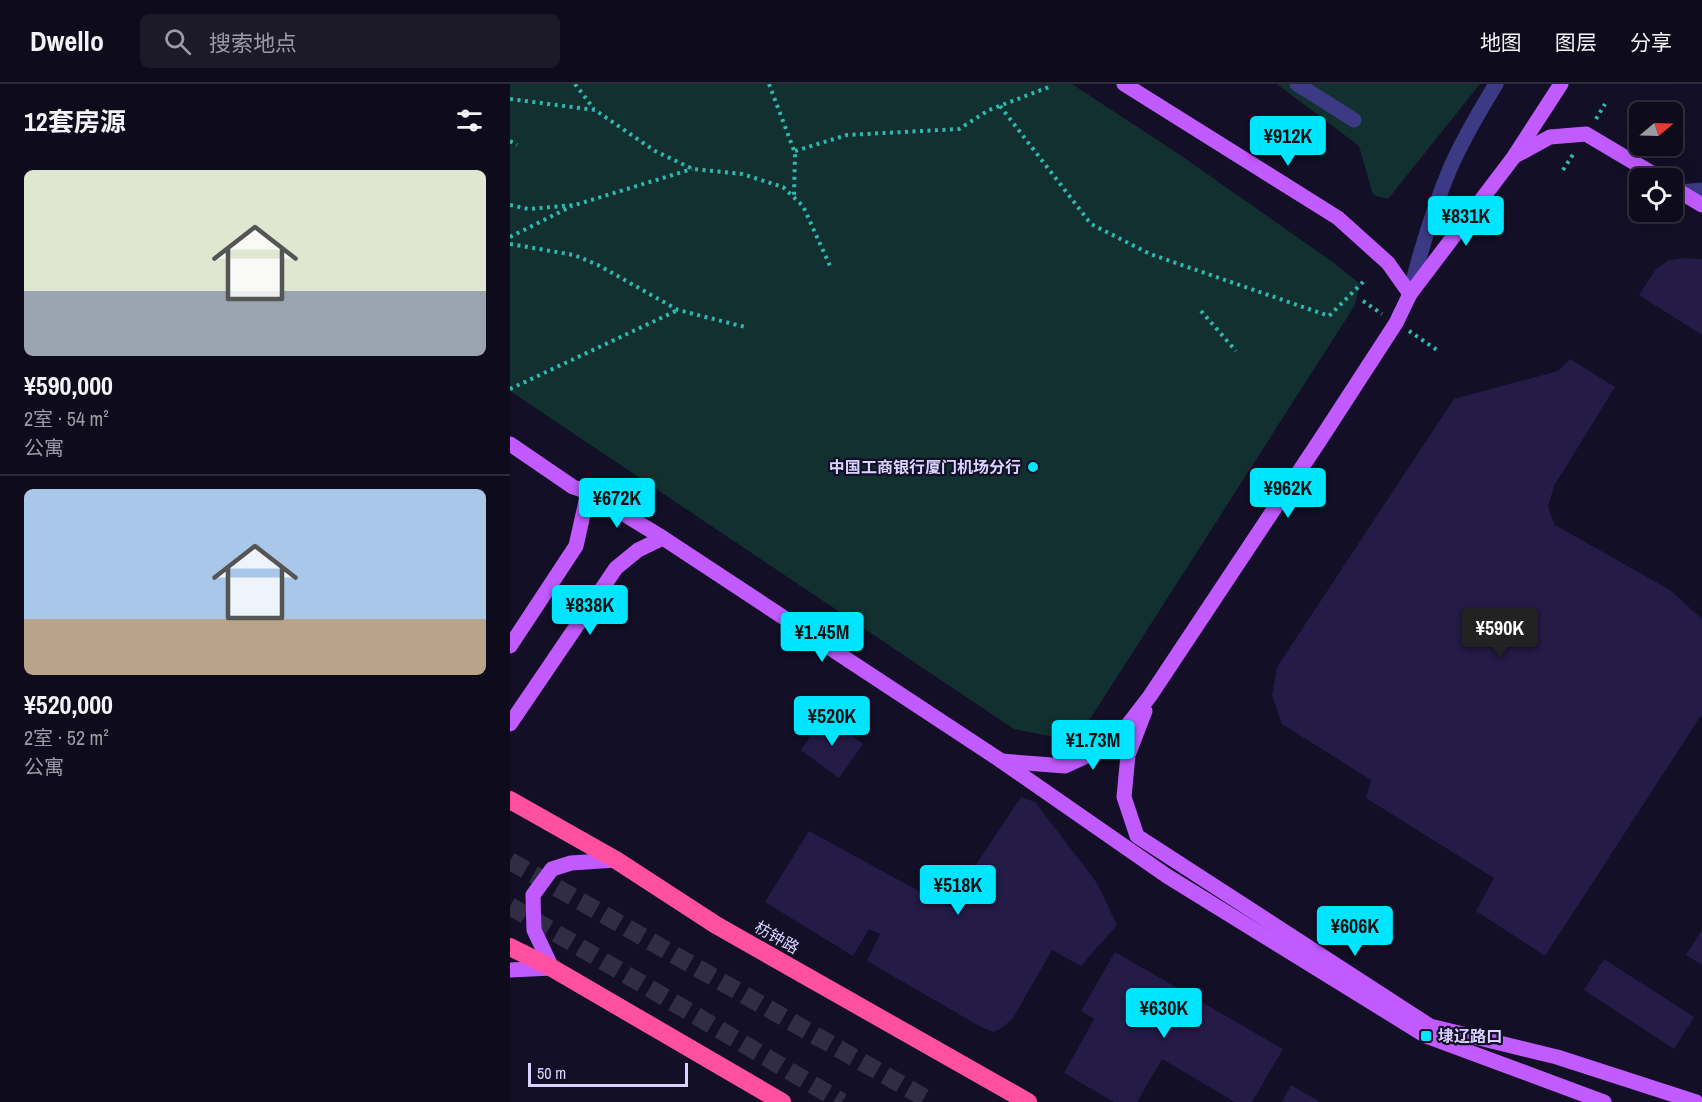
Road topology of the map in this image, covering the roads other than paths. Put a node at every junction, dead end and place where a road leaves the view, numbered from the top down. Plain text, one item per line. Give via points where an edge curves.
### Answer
1 (1124, 84) edge
2 (1297, 84) edge
3 (1496, 84) edge
4 (1561, 84) edge
5 (1354, 120) dead end
6 (1513, 158) junction
7 (1643, 168) edge
8 (1683, 189) edge
9 (1702, 190) edge
10 (1683, 193) edge
11 (1702, 205) edge
12 (1410, 294) junction
13 (510, 444) edge
14 (588, 492) junction
15 (663, 537) junction
16 (510, 646) edge
17 (1150, 696) junction
18 (510, 724) edge
19 (999, 760) junction
20 (510, 800) edge
21 (616, 860) junction
22 (510, 947) edge
23 (552, 968) junction
24 (510, 970) edge
25 (782, 1102) edge
26 (1028, 1102) edge
27 (1604, 1102) edge
28 (1695, 1102) edge

1 - 12 main road via 1338,218 1388,263
2 - 5 lane
3 - 12 lane via 1452,166 1420,249
4 - 6 main road
6 - 7 main road via 1550,137 1586,134
6 - 12 main road
8 - 9 lane
10 - 11 main road
12 - 17 main road via 1390,332
13 - 14 main road via 573,487
14 - 15 main road
14 - 16 main road via 576,546
15 - 18 main road via 616,568
15 - 19 main road
17 - 19 main road via 1113,744 1065,766
17 - 28 main road via 1128,755 1124,797 1137,836 1430,1026 1557,1057
19 - 27 main road via 1167,876 1426,1036
20 - 21 highway, 枋钟路
21 - 23 main road via 571,863 552,869 533,895 534,930
21 - 26 highway, 枋钟路 via 716,925
22 - 23 highway
23 - 24 main road
23 - 25 highway

